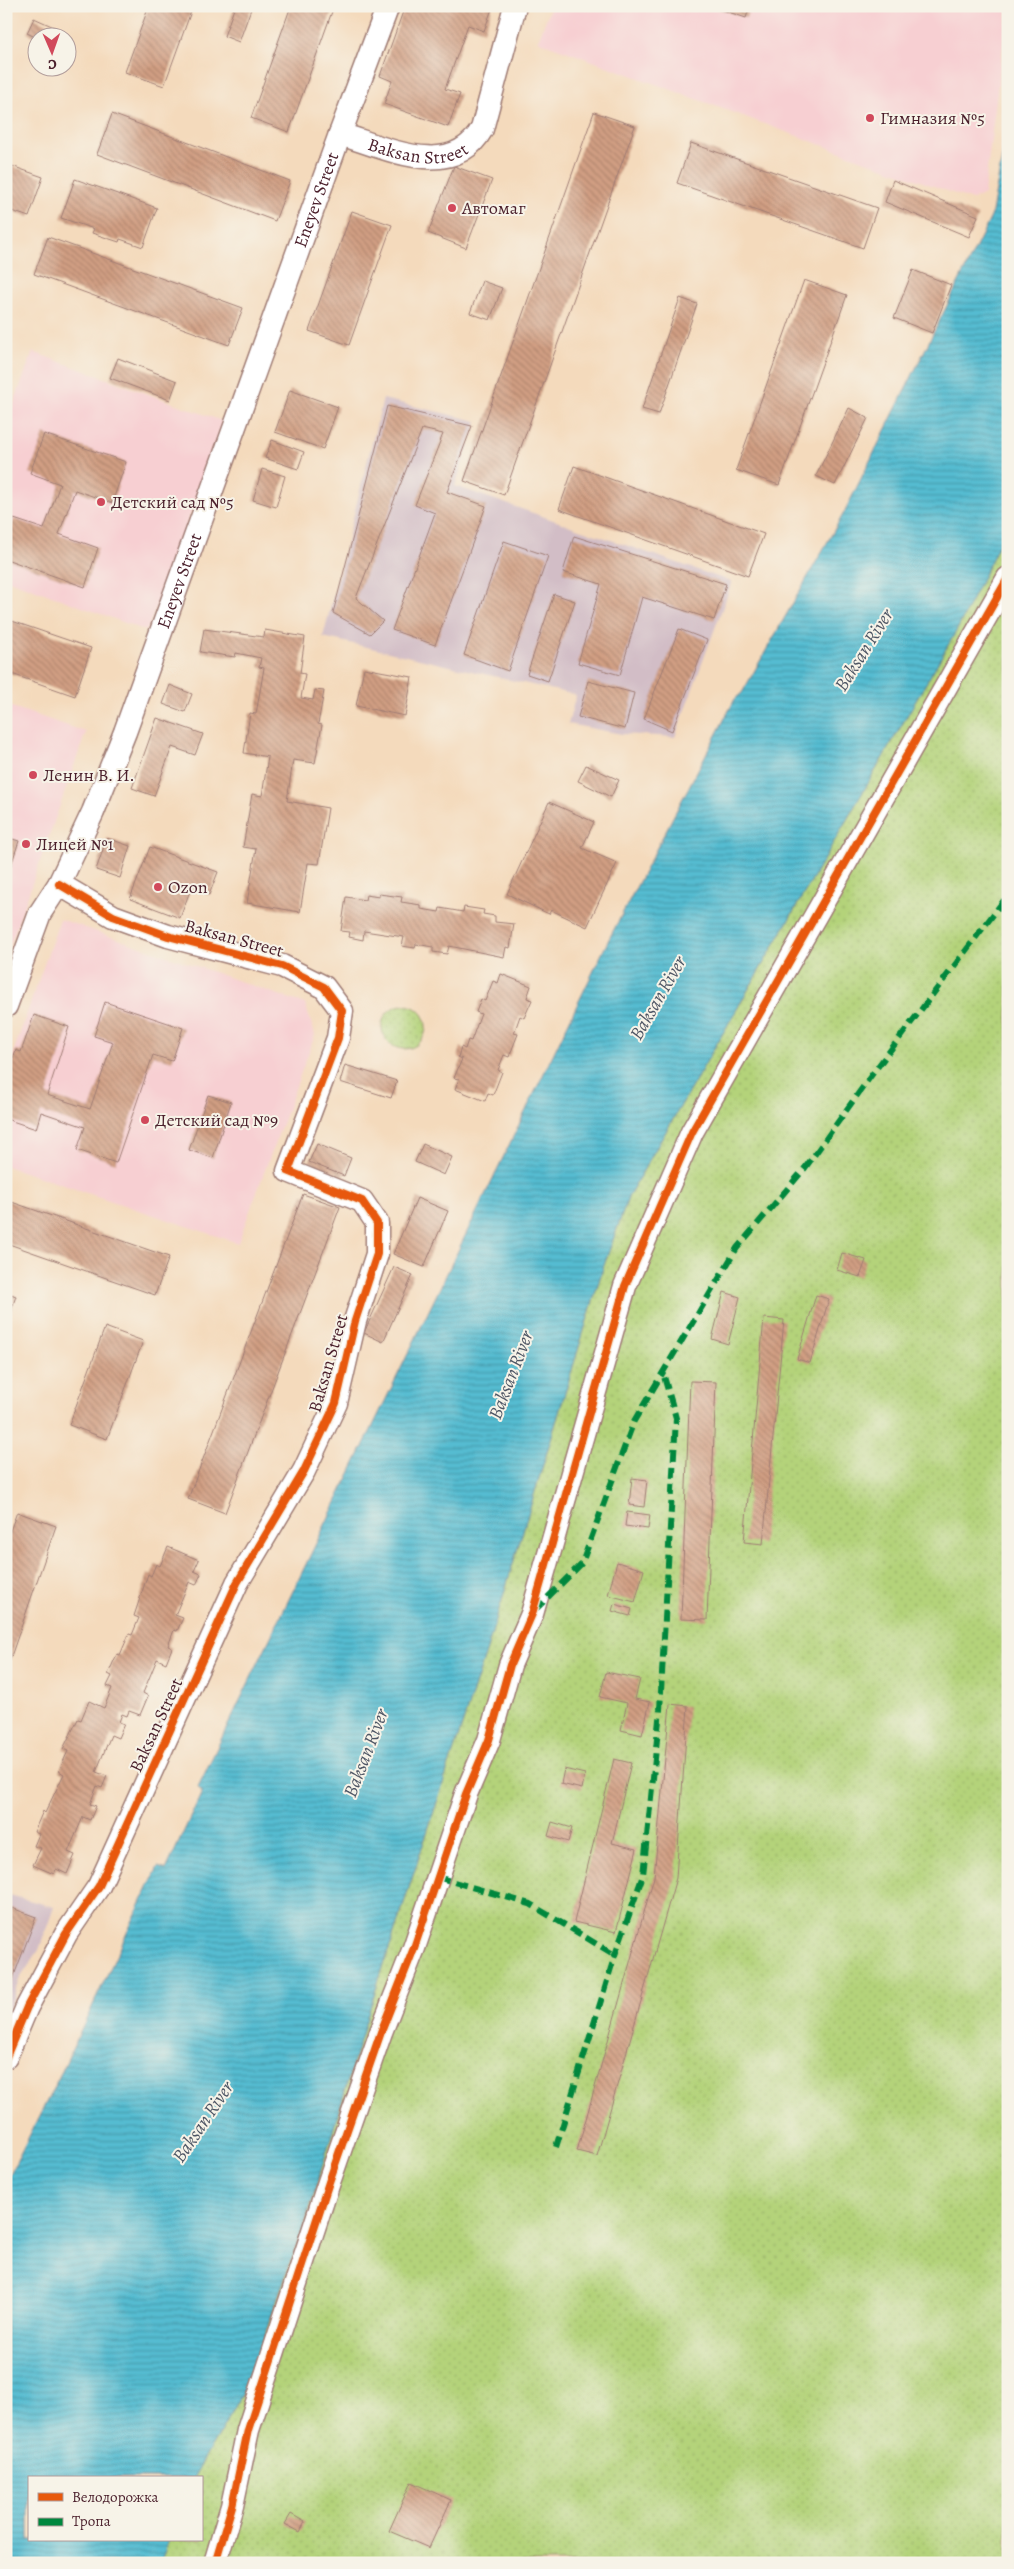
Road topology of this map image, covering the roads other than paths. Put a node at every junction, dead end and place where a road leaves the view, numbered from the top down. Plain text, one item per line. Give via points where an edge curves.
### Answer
1 (388, 6) edge
2 (515, 6) edge
3 (340, 134) junction
4 (1008, 578) edge
5 (59, 884) junction
6 (6, 1006) edge
7 (6, 2057) edge
8 (215, 2563) edge

1 - 3 street, Eneyev Street
2 - 3 street, Baksan Street via 482,129 461,152 425,159
3 - 5 street, Eneyev Street via 125,732 94,812
4 - 8 street via 692,1132 625,1286 532,1614 510,1665 489,1740 466,1794 329,2182 248,2430 232,2506
5 - 6 street, Eneyev Street via 40,913
5 - 7 street, Baksan Street via 112,916 168,936 282,966 324,987 342,1011 338,1038 288,1170 362,1201 377,1223 377,1254 356,1321 336,1404 304,1471 237,1584 99,1886 62,1942 27,2007

